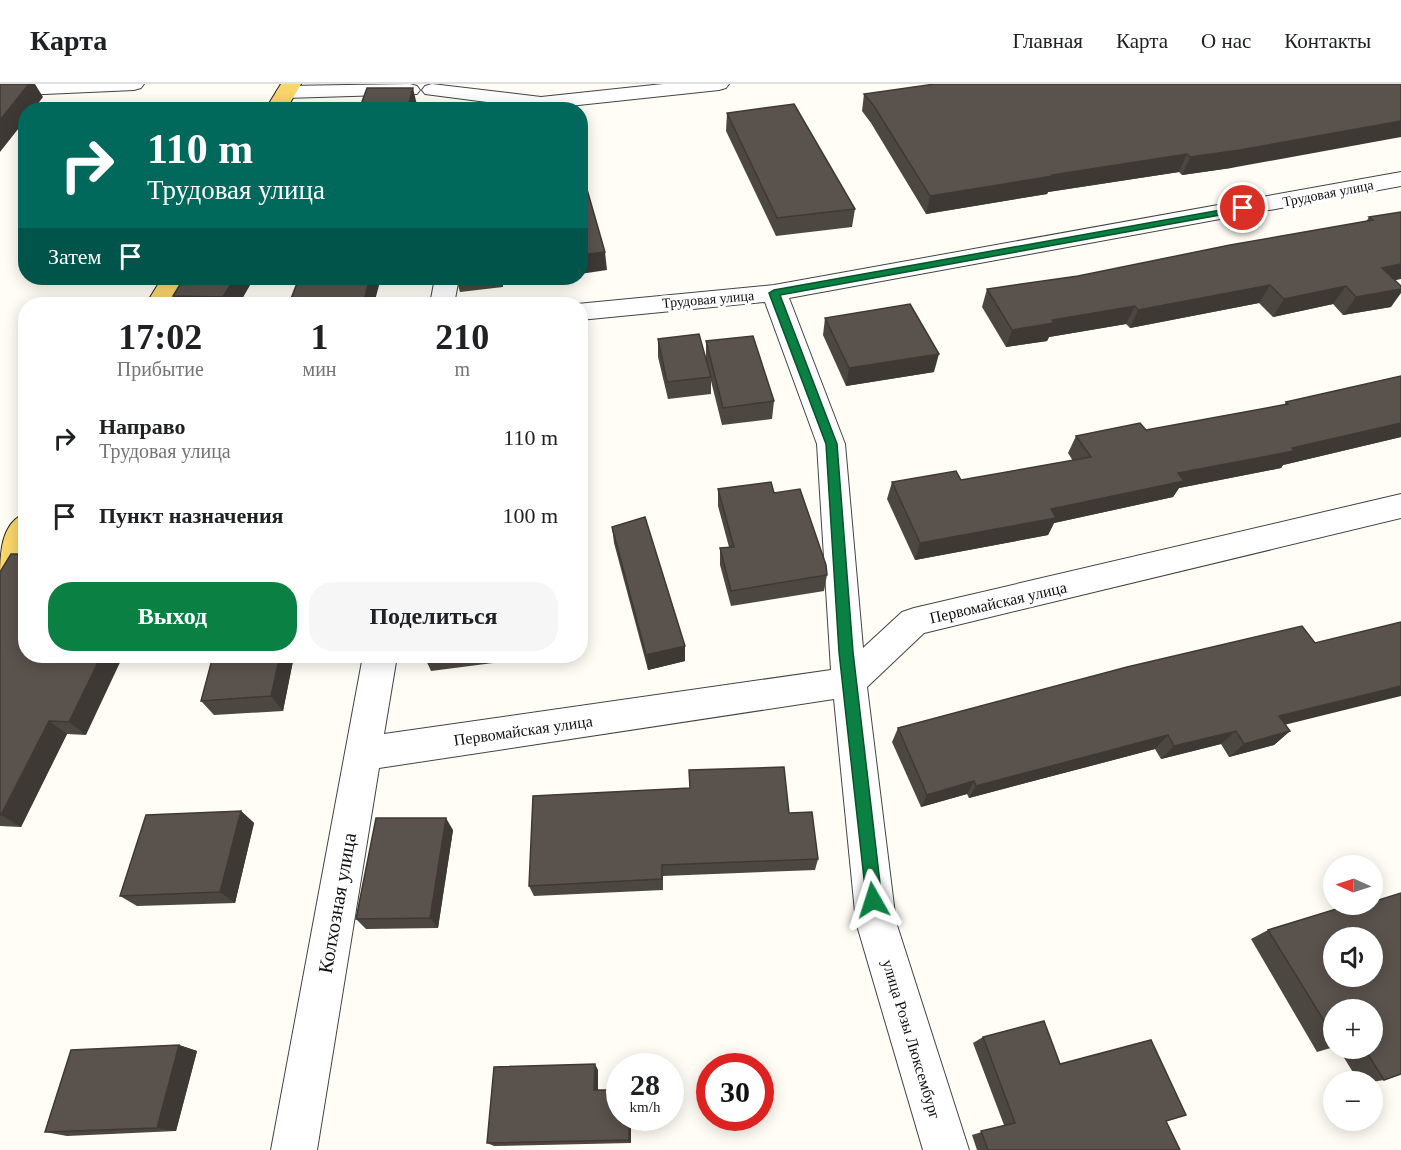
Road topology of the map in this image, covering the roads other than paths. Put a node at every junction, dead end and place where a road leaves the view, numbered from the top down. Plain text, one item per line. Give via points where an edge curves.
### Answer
1 (135, 84) edge
2 (719, 84) edge
3 (0, 90) edge
4 (432, 90) junction
5 (284, 95) edge
6 (448, 102) edge
7 (533, 102) edge
8 (550, 102) edge
9 (1401, 179) edge
10 (774, 293) junction
11 (588, 311) edge
12 (1401, 506) edge
13 (18, 538) edge
14 (0, 567) edge
15 (379, 663) edge
16 (849, 682) junction
17 (363, 754) junction
18 (294, 1150) edge
19 (946, 1150) edge

1 - 3 street
2 - 8 street
4 - 5 street
4 - 6 street
4 - 7 street
9 - 10 street, Трудовая улица
10 - 11 street, Трудовая улица
10 - 16 street, улица Розы Люксембург via 831,444
12 - 16 street, Первомайская улица via 914,622
13 - 14 main road
15 - 17 street, Колхозная улица
16 - 17 street, Первомайская улица
16 - 19 street, улица Розы Люксембург via 876,922
17 - 18 street, Колхозная улица

